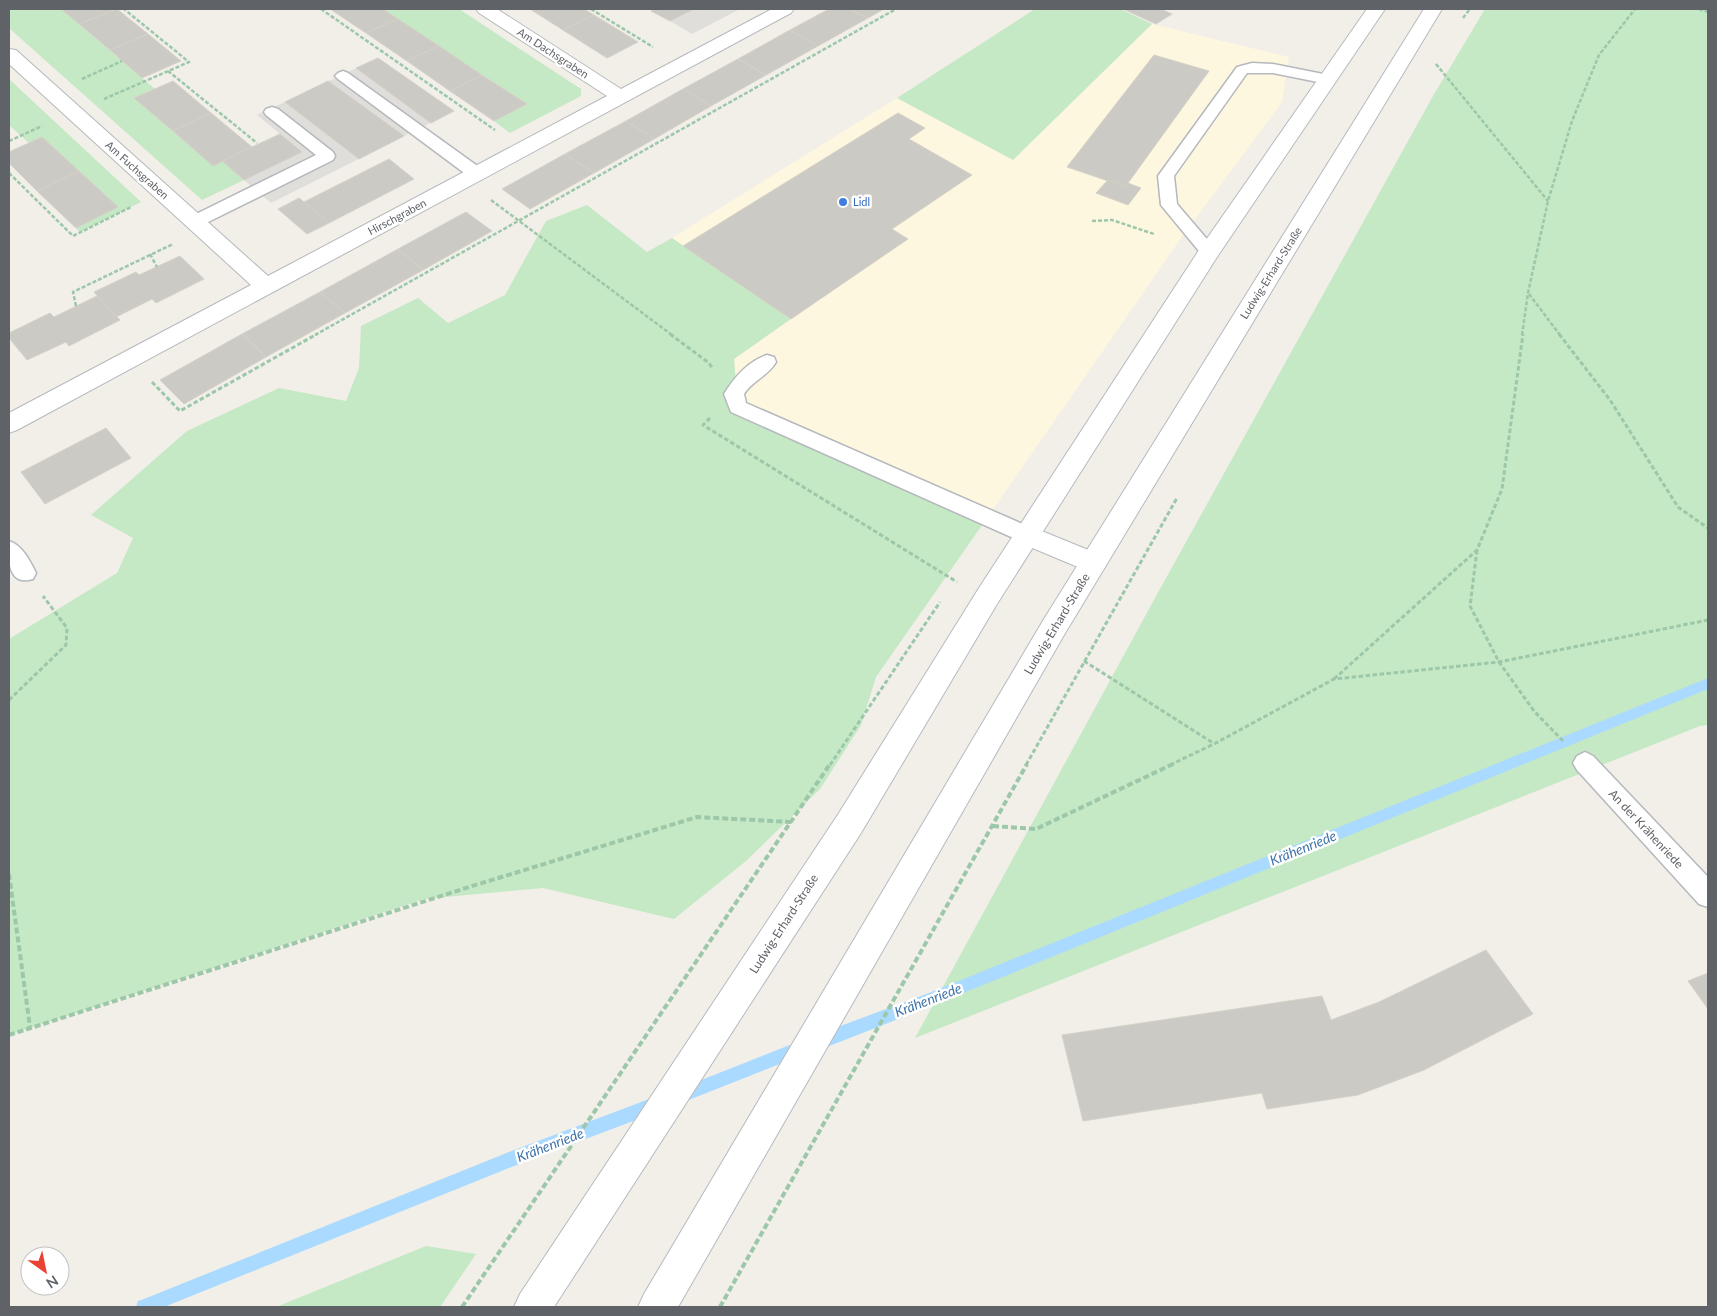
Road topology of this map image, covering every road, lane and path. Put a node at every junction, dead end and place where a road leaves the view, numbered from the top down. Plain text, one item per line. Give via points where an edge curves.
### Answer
1 (124, 9) edge
2 (321, 9) edge
3 (485, 9) edge
4 (592, 9) edge
5 (785, 9) edge
6 (896, 9) edge
7 (1376, 9) edge
8 (1433, 9) edge
9 (1635, 9) edge
10 (1698, 9) edge
11 (1708, 12) edge
12 (660, 51) dead end
13 (9, 54) edge
14 (1432, 60) dead end
15 (122, 61) dead end
16 (168, 71) junction
17 (343, 76) dead end
18 (1328, 79) junction
19 (80, 80) dead end
20 (621, 97) junction
21 (102, 100) dead end
22 (272, 112) dead end
23 (44, 125) dead end
24 (496, 131) dead end
25 (9, 141) edge
26 (257, 143) dead end
27 (9, 173) edge
28 (477, 174) junction
29 (484, 195) dead end
30 (1548, 201) junction
31 (132, 206) dead end
32 (520, 221) junction
33 (1092, 221) dead end
34 (194, 222) junction
35 (1162, 236) dead end
36 (173, 244) dead end
37 (1208, 252) junction
38 (150, 254) junction
39 (157, 266) dead end
40 (266, 286) junction
41 (1528, 293) junction
42 (76, 306) dead end
43 (767, 362) dead end
44 (148, 379) dead end
45 (734, 394) junction
46 (9, 424) edge
47 (1708, 528) edge
48 (1027, 535) junction
49 (9, 549) edge
50 (1477, 550) junction
51 (1094, 563) junction
52 (25, 572) joint
53 (955, 581) junction
54 (949, 589) dead end
55 (988, 596) junction
56 (944, 597) dead end
57 (1708, 620) edge
58 (1499, 662) junction
59 (1334, 679) junction
60 (9, 700) edge
61 (1214, 744) junction
62 (1585, 763) joint
63 (791, 822) junction
64 (993, 826) junction
65 (9, 874) edge
66 (1708, 895) edge
67 (30, 1027) junction
68 (9, 1035) edge
69 (462, 1307) edge
70 (533, 1307) edge
71 (657, 1307) edge
72 (720, 1307) edge

1 - 16 path via 189,62
2 - 24 path
3 - 20 main road, Am Dachsgraben
4 - 12 path
5 - 20 main road, Hirschgraben
6 - 32 path
7 - 18 main road, Ludwig-Erhard-Straße
8 - 51 main road, Ludwig-Erhard-Straße
9 - 30 path via 1599,55 1572,121
10 - 11 path
13 - 34 main road, Am Fuchsgraben
14 - 30 path
15 - 19 path
16 - 21 path
16 - 26 path
17 - 28 lane
18 - 37 main road, Ludwig-Erhard-Straße
18 - 37 lane via 1269,67 1253,66 1242,70 1166,176 1169,206
20 - 28 main road, Hirschgraben
22 - 34 lane via 327,156
23 - 25 path
27 - 31 path via 73,236
28 - 40 main road, Hirschgraben
29 - 32 path
30 - 41 path
32 - 44 path via 180,411
32 - 45 path via 709,363
33 - 35 path via 1112,220
34 - 40 main road, Am Fuchsgraben
36 - 38 path
37 - 48 main road, Ludwig-Erhard-Straße
38 - 39 path
38 - 42 path via 73,292
40 - 46 main road, Hirschgraben
41 - 47 path via 1610,400 1678,507
41 - 50 path via 1502,489
43 - 45 lane via 742,381
45 - 48 lane, Ludwig-Erhard-Straße via 738,407
45 - 53 path via 703,425
48 - 51 main road, Ludwig-Erhard-Straße
48 - 55 main road, Ludwig-Erhard-Straße
49 - 52 lane
50 - 58 path via 1470,606
50 - 59 path
51 - 71 main road, Ludwig-Erhard-Straße
52 - 60 path via 68,628 66,645
53 - 54 path
53 - 55 path
55 - 70 main road, Ludwig-Erhard-Straße via 850,824
56 - 63 path
57 - 58 path
58 - 59 path
58 - 62 path via 1534,711
59 - 61 path
61 - 64 path via 1036,829
61 - 64 path via 1084,661
62 - 66 lane, An der Krähenriede
63 - 67 path via 697,817
63 - 69 path
64 - 72 path
65 - 67 path
67 - 68 path

